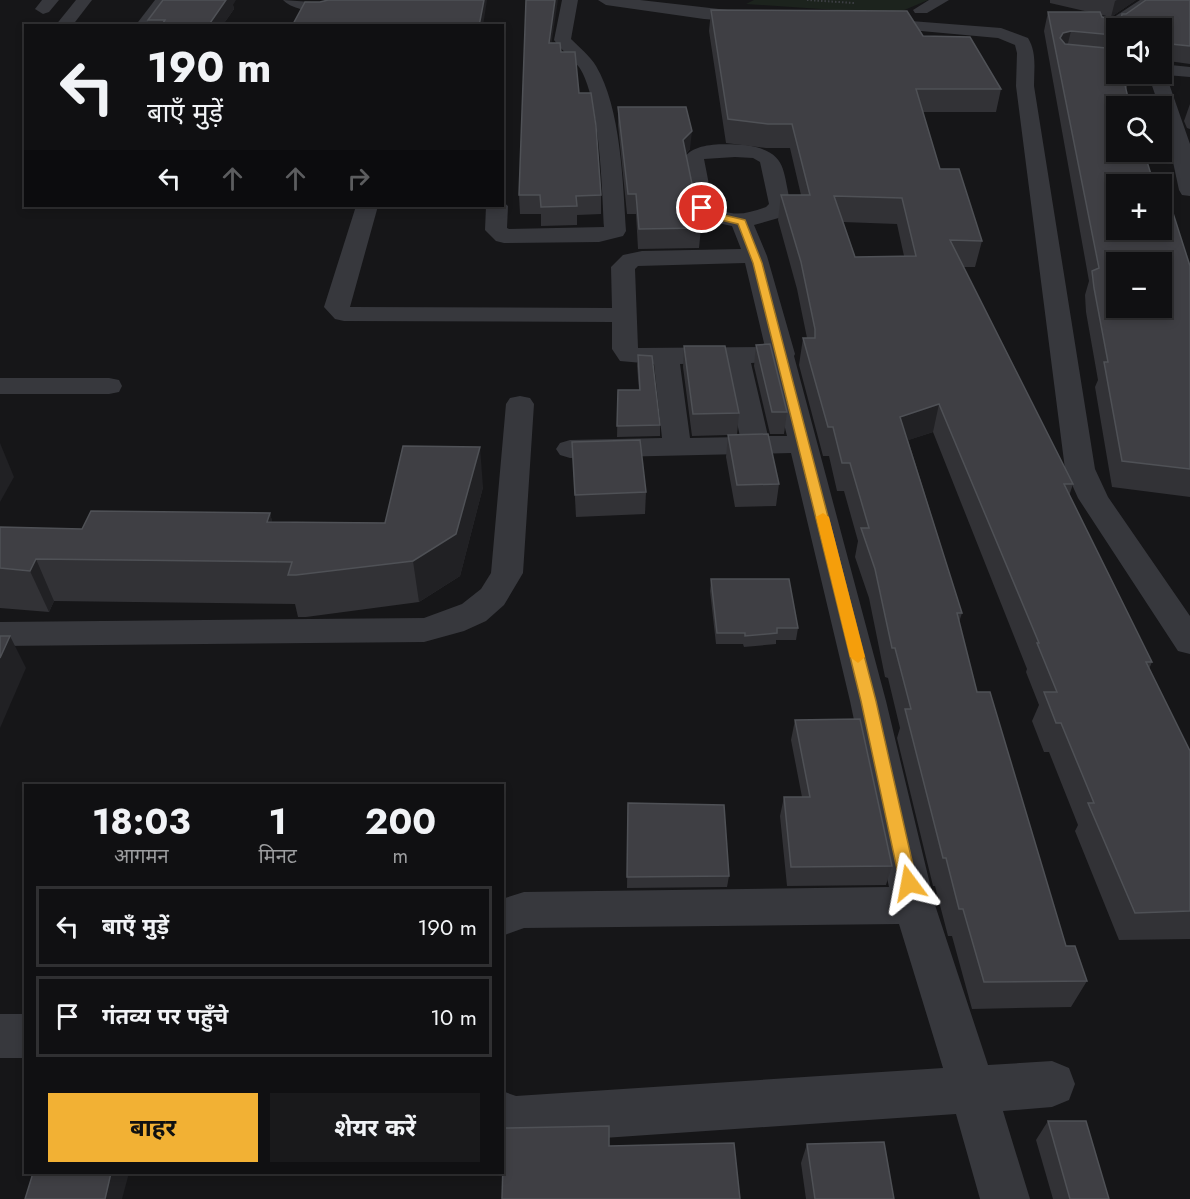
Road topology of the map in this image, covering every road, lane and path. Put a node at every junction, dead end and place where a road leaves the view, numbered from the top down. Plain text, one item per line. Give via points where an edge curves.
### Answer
1 (84, 0) edge
2 (163, 0) edge
3 (291, 0) edge
4 (361, 0) edge
5 (570, 0) edge
6 (606, 0) edge
7 (807, 0) edge
8 (941, 0) edge
9 (1151, 0) edge
10 (921, 10) dead end
11 (859, 13) joint
12 (771, 18) edge
13 (65, 24) edge
14 (145, 24) edge
15 (1105, 32) edge
16 (1172, 70) edge
17 (1190, 72) edge
18 (1161, 84) edge
19 (1185, 147) edge
20 (1190, 190) edge
21 (367, 207) edge
22 (497, 207) edge
23 (742, 222) junction
24 (755, 256) junction
25 (624, 315) junction
26 (782, 354) junction
27 (666, 357) junction
28 (737, 357) junction
29 (0, 386) edge
30 (0, 395) edge
31 (520, 404) dead end
32 (804, 444) junction
33 (756, 445) junction
34 (676, 446) junction
35 (570, 449) edge
36 (0, 634) edge
37 (1190, 642) edge
38 (914, 905) junction
39 (504, 917) edge
40 (0, 1036) edge
41 (24, 1036) edge
42 (1052, 1084) dead end
43 (972, 1090) junction
44 (504, 1116) edge
45 (1005, 1199) edge

1 - 13 street
2 - 14 street
3 - 4 street via 315,9
5 - 22 street via 562,40 588,67 600,98 611,162 615,231 599,235 504,236 496,230
6 - 12 street via 704,14
7 - 11 path
8 - 10 street
9 - 15 street
11 - 37 street via 1001,33 1022,42 1080,469 1093,498
16 - 17 street
18 - 19 street
19 - 20 street
21 - 25 street via 336,307 344,314
23 - 23 street via 774,212 780,206 770,160 755,152 697,155 694,158 702,208 712,215
23 - 24 street
24 - 25 street via 631,260 623,267
24 - 26 street
25 - 27 street via 625,349 629,355
26 - 28 street
26 - 32 street
27 - 28 street
27 - 34 street
28 - 33 street
29 - 30 street via 106,392
31 - 36 street via 507,573 499,591 482,609 459,622 424,630
32 - 33 street
32 - 38 street
33 - 34 street
34 - 35 street
38 - 39 street via 524,910
38 - 43 street
40 - 41 street
42 - 43 street
43 - 44 street via 516,1120
43 - 45 street

